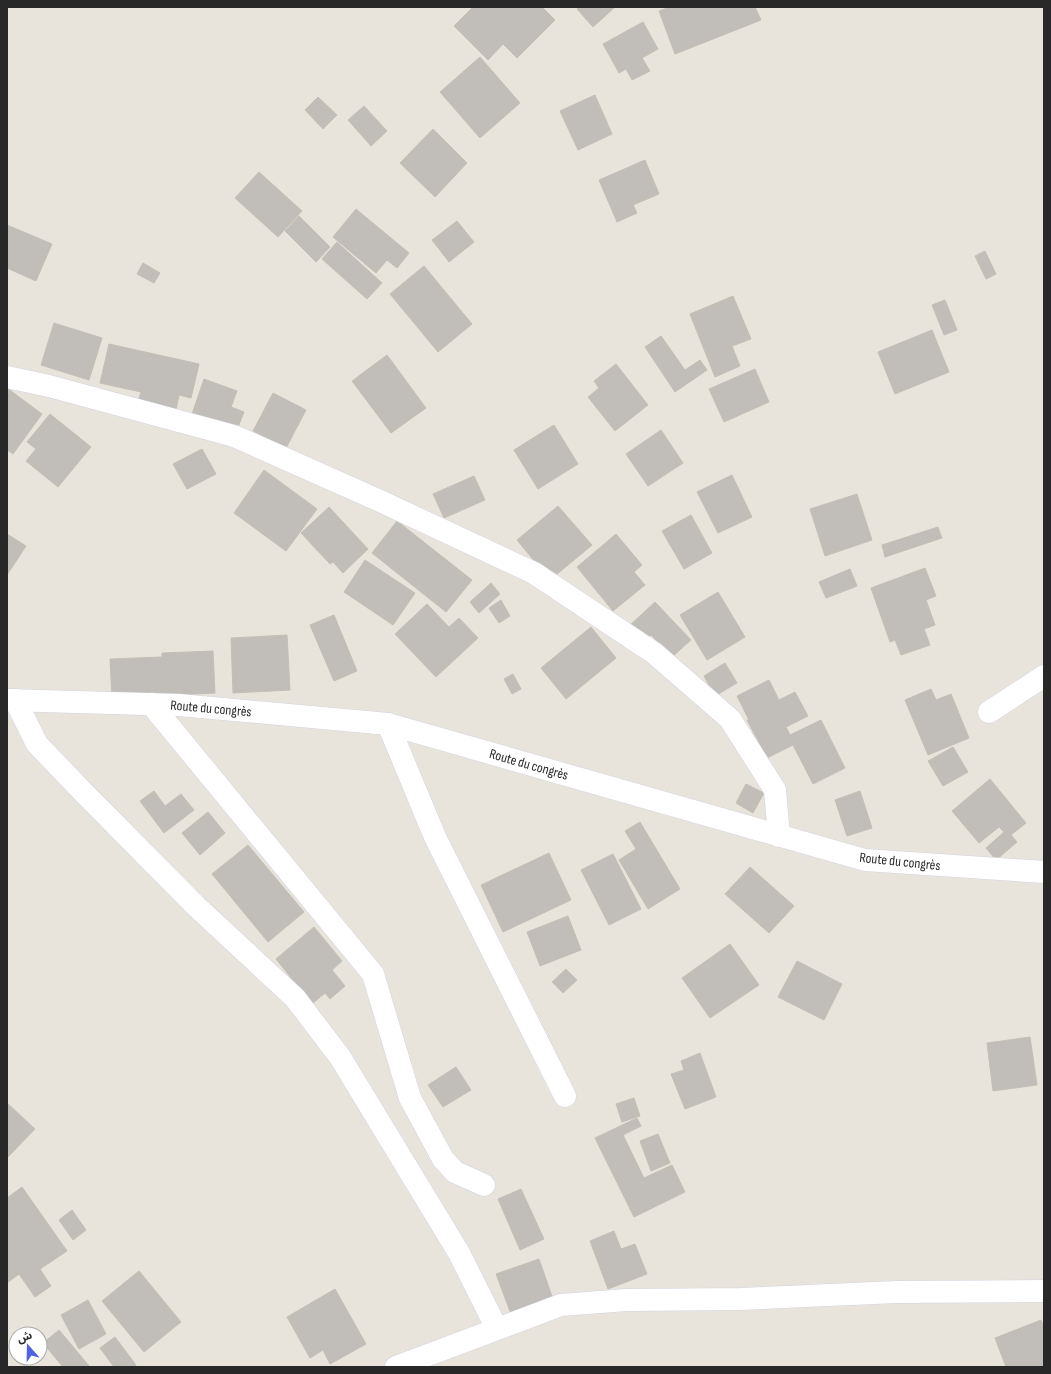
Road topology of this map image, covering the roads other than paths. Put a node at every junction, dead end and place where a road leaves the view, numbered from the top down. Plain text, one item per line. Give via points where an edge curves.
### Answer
1 (7, 377) edge
2 (1044, 676) edge
3 (11, 700) edge
4 (151, 704) junction
5 (989, 712) dead end
6 (388, 724) junction
7 (779, 836) junction
8 (1044, 872) edge
9 (565, 1096) dead end
10 (484, 1185) dead end
11 (1044, 1291) edge
12 (497, 1329) junction
13 (396, 1367) edge

1 - 7 street via 234,436 534,573 654,653 730,719 775,790
2 - 5 street
3 - 4 street, Route du congrès
3 - 12 street via 37,744 198,907 295,998 340,1057 459,1253
4 - 6 street, Route du congrès
4 - 10 street via 373,974 410,1098 443,1160 455,1172
6 - 7 street, Route du congrès
6 - 9 street via 435,837
7 - 8 street, Route du congrès via 865,860
11 - 12 street via 896,1292 740,1299 626,1300 561,1305
12 - 13 street

